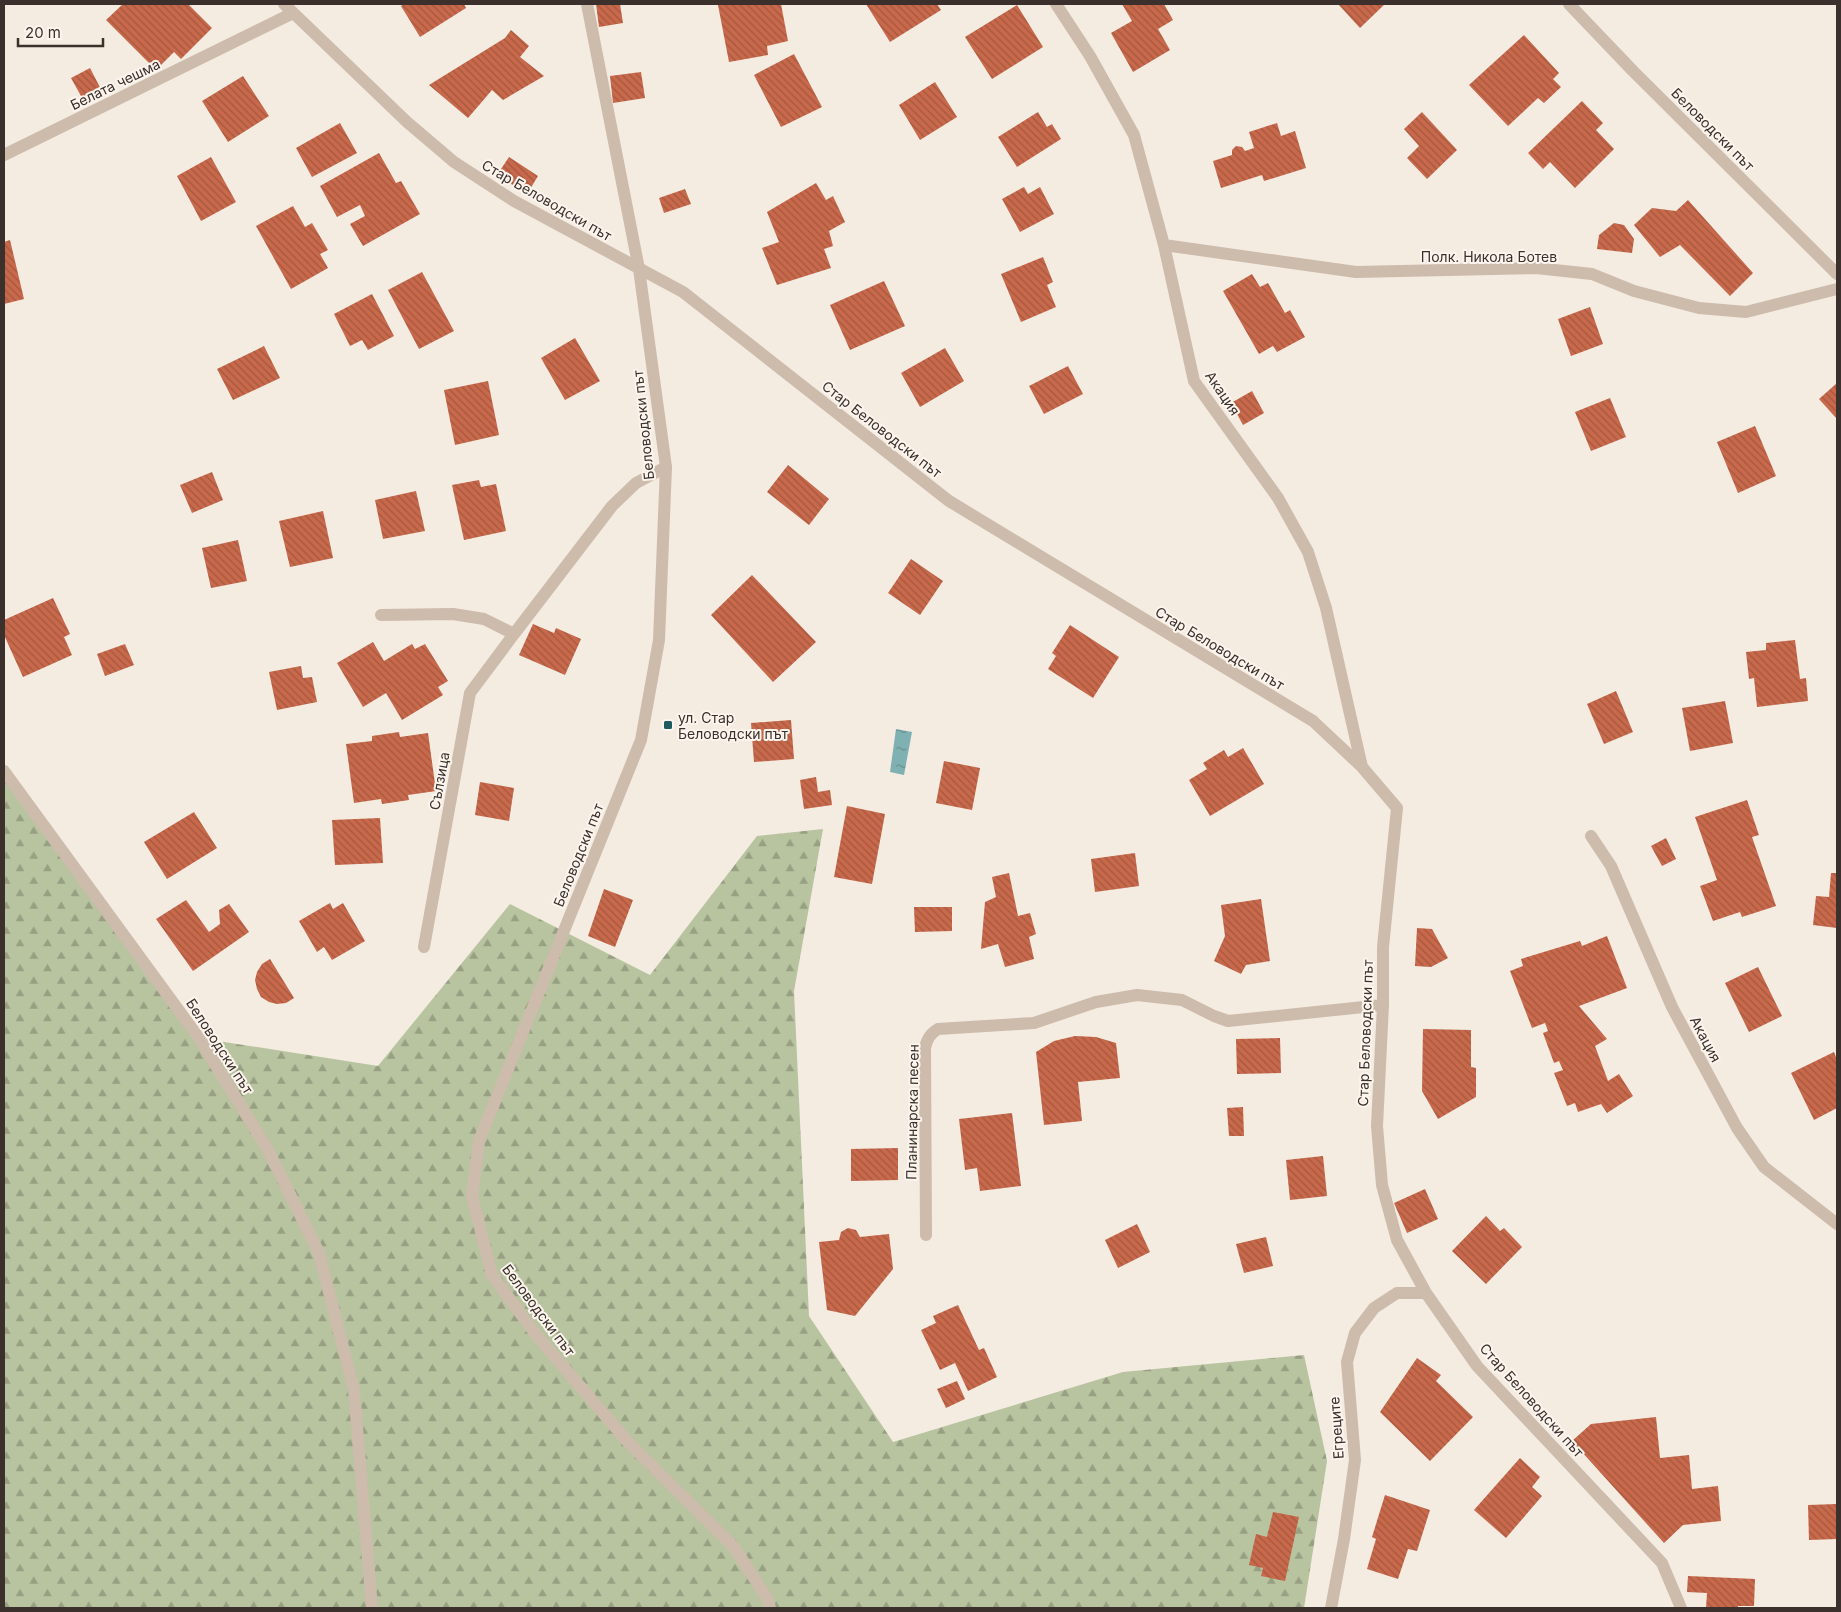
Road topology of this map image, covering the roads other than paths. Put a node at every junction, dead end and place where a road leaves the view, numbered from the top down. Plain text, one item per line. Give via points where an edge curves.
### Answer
1 (284, 4) edge
2 (587, 4) edge
3 (1056, 4) edge
4 (1569, 4) edge
5 (293, 14) junction
6 (4, 155) edge
7 (1164, 245) junction
8 (639, 269) junction
9 (1837, 274) edge
10 (1837, 289) edge
11 (666, 467) junction
12 (381, 615) dead end
13 (514, 634) junction
14 (1362, 768) junction
15 (4, 772) edge
16 (1591, 836) dead end
17 (424, 947) dead end
18 (1383, 1004) junction
19 (1837, 1224) edge
20 (926, 1235) dead end
21 (1426, 1293) junction
22 (372, 1608) edge
23 (770, 1608) edge
24 (1331, 1608) edge
25 (1680, 1608) edge

1 - 5 street, Стар Беловодски път
2 - 8 street, Беловодски път
3 - 7 street, Акация via 1090,56 1134,135
4 - 9 street, Беловодски път
5 - 6 street, Белата чешма
5 - 8 street, Стар Беловодски път via 454,162 514,201
7 - 10 street, Полк. Никола Ботев via 1356,272 1536,268 1592,274 1634,291 1699,308 1746,312
7 - 14 street, Акация via 1194,381 1278,498 1308,552 1326,608
8 - 11 street, Беловодски път
8 - 14 street, Стар Беловодски път via 683,292 948,501 1314,721
11 - 13 street, Сълзица via 636,483 612,506
11 - 23 street, Беловодски път via 659,640 641,740 479,1141 472,1196 492,1276 536,1336 628,1442 734,1547
12 - 13 street via 468,616 484,619
13 - 17 street, Сълзица via 470,693
14 - 18 street, Стар Беловодски път via 1398,808 1383,947
15 - 22 street, Беловодски път via 199,1038 268,1150 319,1252 354,1390
16 - 19 street, Акация via 1611,866 1672,1007 1737,1128 1764,1166
18 - 20 street, Планинарска песен via 1228,1021 1182,1000 1137,995 1096,1002 1034,1024 938,1029 931,1033 926,1048
18 - 21 street, Стар Беловодски път via 1377,1126 1382,1185 1397,1240
21 - 24 street, Егреците via 1397,1294 1374,1308 1356,1334 1347,1362 1354,1460
21 - 25 street, Стар Беловодски път via 1477,1366 1662,1563

